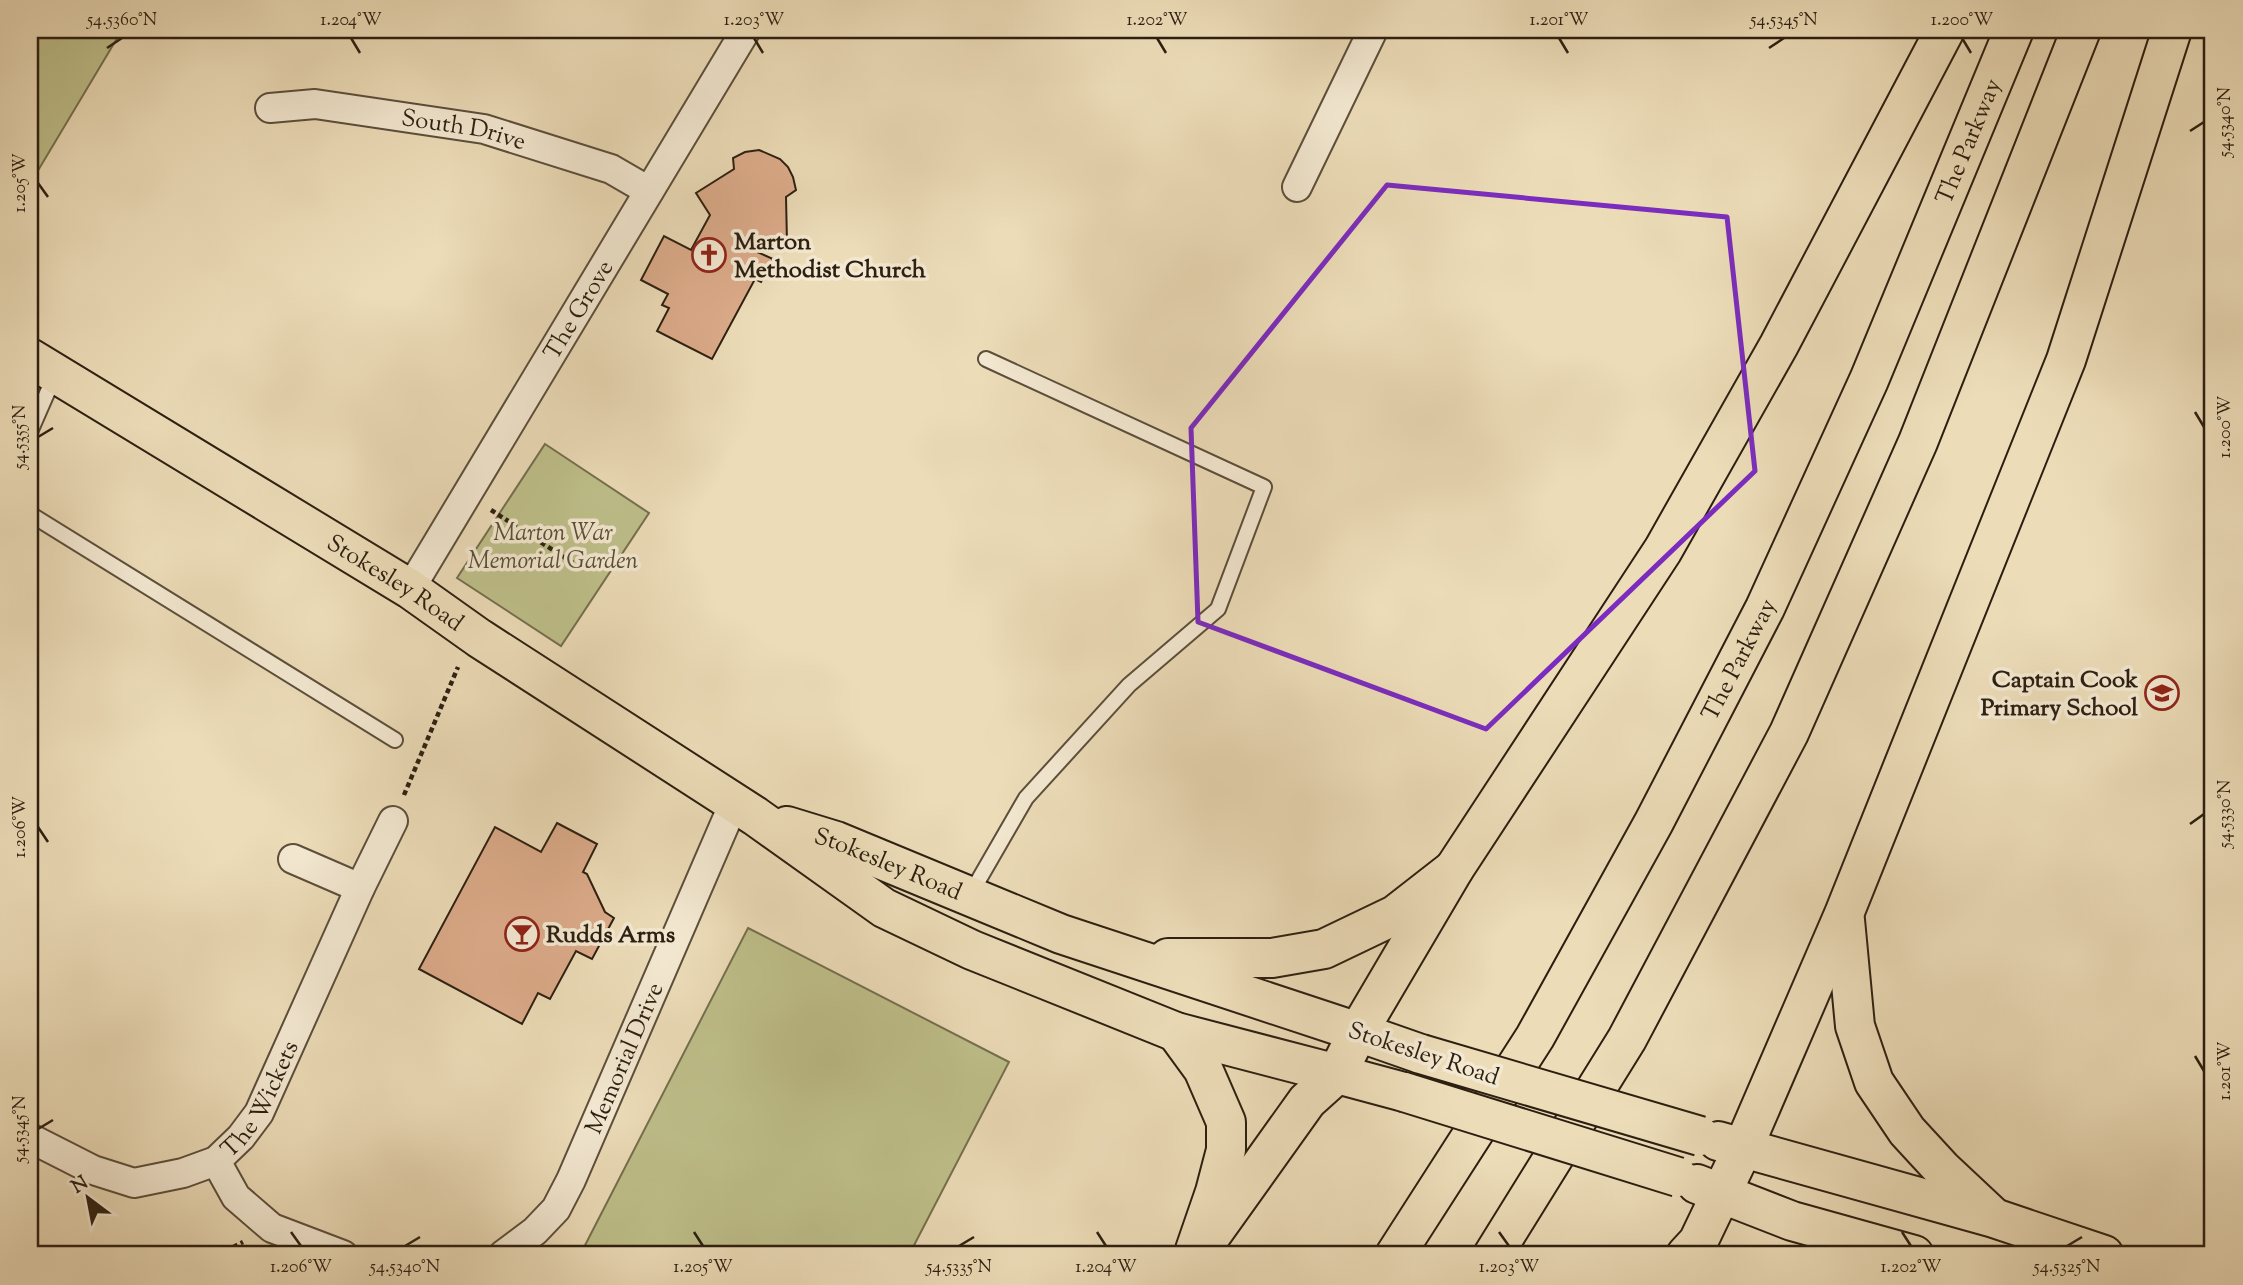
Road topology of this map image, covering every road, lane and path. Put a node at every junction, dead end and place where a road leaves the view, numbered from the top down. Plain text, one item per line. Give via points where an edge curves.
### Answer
1 (746, 30) edge
2 (1373, 30) edge
3 (1945, 30) edge
4 (2014, 30) edge
5 (2081, 30) edge
6 (2172, 30) edge
7 (270, 108) dead end
8 (1297, 187) dead end
9 (649, 191) junction
10 (986, 359) dead end
11 (43, 366) edge
12 (30, 432) edge
13 (467, 495) junction
14 (30, 514) edge
15 (572, 563) dead end
16 (410, 589) junction
17 (479, 638) junction
18 (395, 740) dead end
19 (745, 810) junction
20 (393, 821) joint
21 (293, 859) dead end
22 (1454, 869) junction
23 (360, 888) junction
24 (970, 896) junction
25 (1844, 914) junction
26 (1131, 958) junction
27 (1176, 1032) junction
28 (1358, 1032) junction
29 (1337, 1074) junction
30 (30, 1138) edge
31 (1743, 1148) junction
32 (215, 1161) junction
33 (1721, 1193) junction
34 (1994, 1218) junction
35 (343, 1255) edge
36 (503, 1255) edge
37 (1195, 1255) edge
38 (1395, 1255) edge
39 (1493, 1255) edge
40 (1686, 1255) edge
41 (1914, 1255) edge
42 (2104, 1255) edge

1 - 9 street, The Grove
2 - 8 street
3 - 22 main road via 1779,345 1663,550
4 - 38 main road, The Parkway via 1869,380 1765,608 1535,1038
5 - 39 main road via 1919,442 1789,733 1627,1040
6 - 25 main road via 2066,360
7 - 9 street, South Drive via 315,104 484,129 611,169
9 - 13 street, The Grove
10 - 24 lane via 1264,488 1217,608 1129,685 1026,798
11 - 12 lane
11 - 16 main road, Stokesley Road
13 - 15 path
13 - 16 street, The Grove
14 - 18 lane
16 - 17 main road, Stokesley Road
17 - 19 main road, Stokesley Road
17 - 20 path via 457,668
19 - 24 main road, Stokesley Road via 836,841
19 - 27 main road, Stokesley Road via 884,908 972,950
19 - 36 street, Memorial Drive via 556,1209
20 - 23 street, The Wickets
21 - 23 street
22 - 26 main road via 1395,915 1324,949 1272,958
22 - 28 main road
23 - 32 street, The Wickets via 259,1113
24 - 26 main road, Stokesley Road
25 - 31 main road
25 - 34 main road via 1855,1026 1874,1082 1907,1131
26 - 28 main road, Stokesley Road
27 - 29 main road, Stokesley Road
27 - 37 main road via 1203,1069 1226,1122 1226,1150
28 - 29 main road
28 - 31 main road, Stokesley Road, bridge
29 - 33 main road, Stokesley Road, bridge
29 - 37 main road via 1307,1101
30 - 32 street, The Wickets via 93,1170 134,1183
31 - 33 main road
31 - 34 main road, Stokesley Road
32 - 35 street via 236,1197 272,1228
33 - 40 main road via 1698,1242
33 - 41 main road, Stokesley Road via 1792,1221
34 - 42 main road, Stokesley Road

